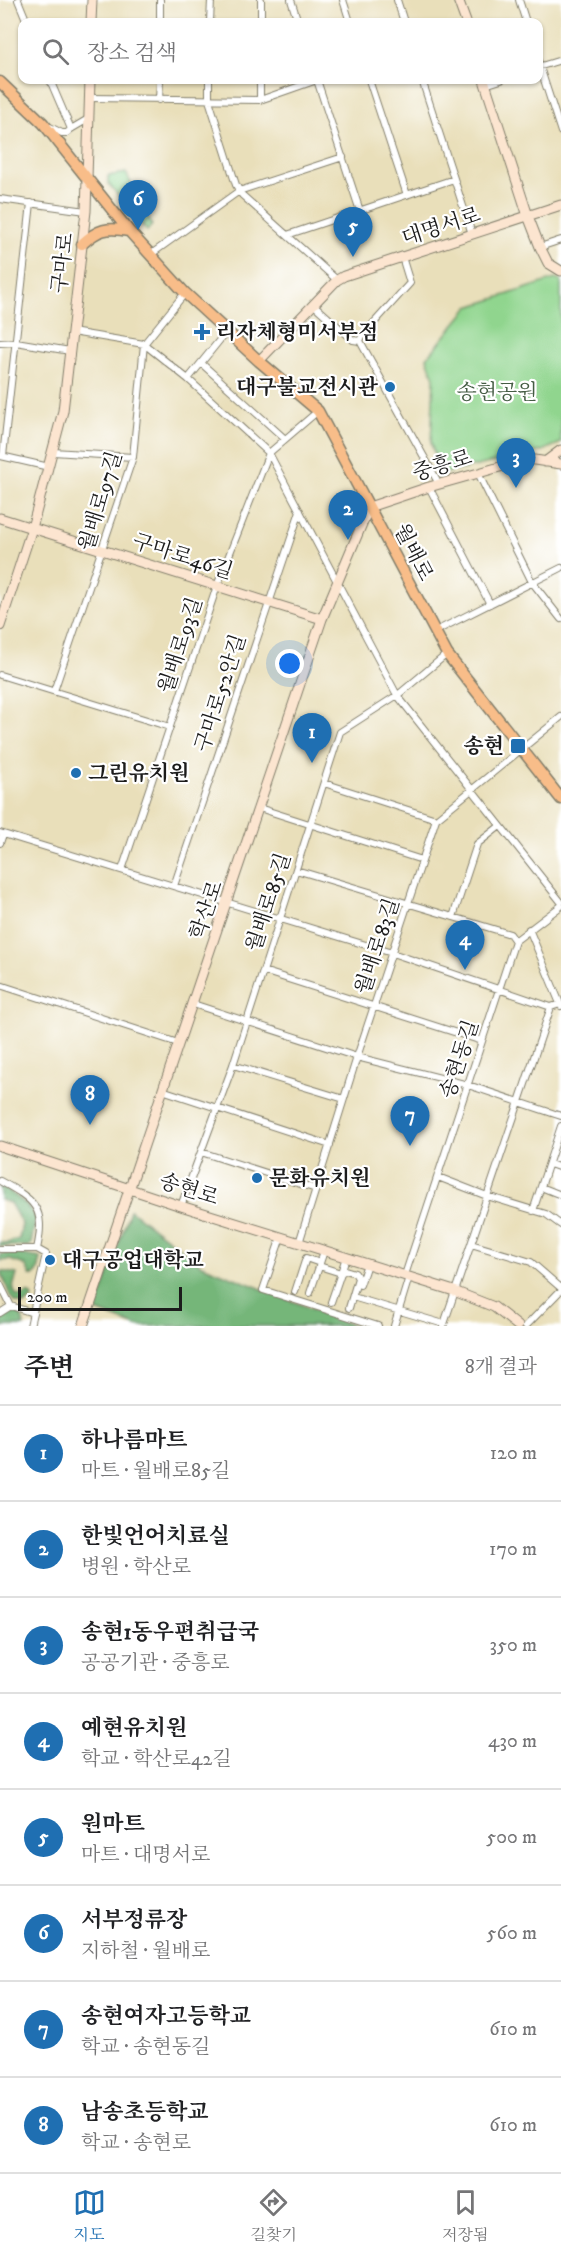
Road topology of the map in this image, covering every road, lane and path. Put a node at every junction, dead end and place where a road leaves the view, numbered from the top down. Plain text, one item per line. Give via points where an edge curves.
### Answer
1 (18, 0) edge
2 (92, 0) edge
3 (160, 0) edge
4 (211, 0) edge
5 (261, 0) edge
6 (291, 0) edge
7 (343, 0) edge
8 (397, 0) edge
9 (458, 0) edge
10 (519, 0) edge
11 (25, 18) edge
12 (91, 18) edge
13 (160, 18) edge
14 (210, 18) edge
15 (261, 18) edge
16 (297, 18) edge
17 (349, 18) edge
18 (403, 18) edge
19 (465, 18) edge
20 (525, 18) edge
21 (561, 60) edge
22 (543, 64) edge
23 (543, 77) edge
24 (0, 82) edge
25 (52, 84) edge
26 (90, 84) edge
27 (160, 84) edge
28 (209, 84) edge
29 (260, 84) edge
30 (306, 84) edge
31 (318, 84) edge
32 (370, 84) edge
33 (423, 84) edge
34 (486, 84) edge
35 (89, 98) junction
36 (159, 100) junction
37 (209, 100) junction
38 (260, 100) junction
39 (88, 119) junction
40 (43, 123) junction
41 (71, 129) junction
42 (561, 132) edge
43 (343, 157) junction
44 (88, 179) junction
45 (454, 179) junction
46 (239, 191) junction
47 (407, 195) junction
48 (0, 199) edge
49 (31, 203) junction
50 (561, 206) edge
51 (86, 211) junction
52 (360, 211) junction
53 (528, 216) junction
54 (129, 231) junction
55 (472, 234) junction
56 (287, 235) junction
57 (561, 240) edge
58 (82, 244) junction
59 (540, 247) junction
60 (150, 255) junction
61 (402, 257) junction
62 (561, 272) edge
63 (337, 279) junction
64 (185, 293) junction
65 (314, 305) junction
66 (227, 331) junction
67 (72, 332) junction
68 (360, 341) junction
69 (0, 342) edge
70 (16, 342) junction
71 (144, 344) junction
72 (70, 351) junction
73 (259, 361) junction
74 (201, 363) junction
75 (188, 379) junction
76 (318, 411) junction
77 (285, 439) junction
78 (561, 450) edge
79 (54, 452) junction
80 (269, 453) junction
81 (2, 456) edge
82 (133, 457) junction
83 (544, 462) junction
84 (561, 464) edge
85 (50, 467) junction
86 (478, 473) junction
87 (439, 484) junction
88 (429, 487) junction
89 (369, 507) junction
90 (300, 511) junction
91 (0, 518) edge
92 (32, 528) junction
93 (102, 550) junction
94 (561, 568) edge
95 (337, 582) junction
96 (532, 582) junction
97 (217, 586) junction
98 (268, 602) junction
99 (490, 603) junction
100 (322, 619) junction
101 (561, 619) edge
102 (0, 626) edge
103 (434, 632) junction
104 (447, 654) junction
105 (0, 675) edge
106 (54, 691) junction
107 (397, 695) junction
108 (561, 717) edge
109 (170, 728) junction
110 (521, 750) junction
111 (324, 783) junction
112 (470, 790) junction
113 (561, 799) edge
114 (259, 808) junction
115 (436, 819) junction
116 (311, 824) junction
117 (500, 826) junction
118 (2, 833) edge
119 (0, 843) edge
120 (422, 860) junction
121 (122, 870) junction
122 (296, 870) junction
123 (174, 886) junction
124 (228, 903) junction
125 (409, 904) junction
126 (561, 904) edge
127 (453, 917) junction
128 (280, 920) junction
129 (529, 929) junction
130 (515, 941) junction
131 (392, 953) junction
132 (263, 971) junction
133 (0, 984) edge
134 (499, 988) junction
135 (192, 1004) junction
136 (560, 1005) edge
137 (374, 1006) junction
138 (550, 1007) junction
139 (248, 1021) junction
140 (482, 1041) junction
141 (178, 1043) junction
142 (357, 1056) junction
143 (233, 1065) junction
144 (468, 1085) junction
145 (162, 1090) junction
146 (344, 1100) junction
147 (519, 1101) junction
148 (217, 1108) junction
149 (561, 1116) edge
150 (561, 1126) edge
151 (330, 1144) junction
152 (0, 1146) edge
153 (201, 1152) junction
154 (550, 1164) junction
155 (561, 1168) edge
156 (438, 1177) junction
157 (0, 1181) edge
158 (129, 1187) junction
159 (541, 1187) junction
160 (316, 1189) junction
161 (488, 1196) junction
162 (561, 1196) edge
163 (181, 1206) junction
164 (533, 1211) junction
165 (561, 1225) edge
166 (281, 1237) junction
167 (299, 1243) junction
168 (471, 1244) junction
169 (0, 1249) edge
170 (38, 1249) junction
171 (324, 1251) junction
172 (346, 1257) junction
173 (367, 1264) junction
174 (319, 1265) junction
175 (341, 1273) junction
176 (407, 1276) junction
177 (0, 1284) edge
178 (561, 1289) edge
179 (454, 1291) junction
180 (295, 1292) dead end
181 (310, 1293) dead end
182 (356, 1298) junction
183 (331, 1302) dead end
184 (11, 1306) junction
185 (349, 1308) dead end
186 (399, 1311) junction
187 (0, 1313) edge
188 (33, 1313) junction
189 (349, 1317) junction
190 (443, 1325) edge
191 (30, 1326) edge
192 (83, 1326) edge
193 (378, 1326) edge
194 (394, 1326) edge
195 (518, 1326) edge
196 (526, 1326) edge

1 - 11 street
2 - 12 main road
3 - 13 street
4 - 14 street
5 - 15 street
6 - 16 street
7 - 17 street
8 - 18 street
9 - 19 main road
10 - 20 street
21 - 22 street
23 - 42 street
24 - 40 main road, 월배로
25 - 41 street
26 - 35 main road, 구마로
27 - 36 street
28 - 37 street
29 - 38 street
30 - 38 street
31 - 43 street
32 - 47 street
33 - 45 street
34 - 53 main road
35 - 36 street
35 - 39 main road, 구마로
36 - 37 street
37 - 38 street
37 - 46 street
39 - 41 street
39 - 44 main road, 구마로
40 - 41 street via 62,133
40 - 44 main road, 월배로
43 - 46 street
43 - 52 street
44 - 51 main road, 구마로
44 - 54 main road, 월배로
45 - 47 street
45 - 55 street
46 - 56 street
46 - 60 street
47 - 52 street
48 - 49 street
49 - 51 street
49 - 70 street
50 - 53 main road, 대명서로
51 - 58 main road, 구마로
52 - 56 street
53 - 55 main road, 대명서로
53 - 59 main road
54 - 58 main road via 114,228 94,232
54 - 60 main road, 월배로
55 - 61 main road, 대명서로
56 - 63 street
57 - 59 street
58 - 67 main road, 구마로
59 - 62 main road via 548,263
60 - 64 main road, 월배로
61 - 63 main road, 대명서로
61 - 68 street via 410,283
63 - 65 main road, 대명서로
64 - 66 main road, 월배로
64 - 71 street
65 - 68 street via 353,340
65 - 73 main road, 대명서로
66 - 73 main road, 월배로
66 - 74 street
67 - 71 street
67 - 72 main road, 구마로
68 - 87 street
69 - 70 street
70 - 72 street
70 - 81 street
71 - 75 street
71 - 82 street, 월배로97길
72 - 79 main road, 구마로
73 - 76 main road, 월배로
74 - 75 street
74 - 77 street
75 - 80 street
76 - 77 street, 월배로93길
76 - 89 main road, 월배로
77 - 80 street, 월배로93길
78 - 83 main road
79 - 82 street
79 - 85 main road, 구마로
80 - 90 street
80 - 97 street, 월배로93길
81 - 85 street
82 - 93 street, 월배로97길
83 - 84 main road, 중흥로
83 - 86 main road, 중흥로 via 528,459
85 - 92 main road, 구마로
86 - 87 main road, 중흥로
86 - 96 street
87 - 88 main road, 중흥로
88 - 89 main road, 중흥로
88 - 99 street
89 - 95 main road, 학산로
89 - 103 main road, 월배로
90 - 95 street
90 - 98 street, 구마로52안길
91 - 92 main road, 구마로46길
92 - 93 main road, 구마로46길
92 - 102 main road, 구마로
93 - 97 main road, 구마로46길
93 - 106 street, 월배로97길
94 - 96 street
95 - 100 main road, 학산로
95 - 107 street
96 - 99 street
96 - 101 street
97 - 98 main road, 구마로46길
97 - 109 street, 월배로93길
98 - 100 main road, 구마로46길
98 - 123 street, 구마로52안길
99 - 103 street
100 - 114 main road, 학산로
103 - 104 main road, 월배로
104 - 107 street, 월배로85길
104 - 110 main road, 월배로
105 - 106 street
106 - 109 street
107 - 111 street, 월배로85길 via 340,732
107 - 112 street
108 - 110 street
109 - 121 street, 월배로93길
110 - 112 street
110 - 113 main road, 월배로
111 - 115 street
111 - 116 street, 월배로85길
112 - 115 street
112 - 117 street
114 - 116 street
114 - 124 main road, 학산로
115 - 120 street, 월배로83길
116 - 120 street
116 - 122 street, 월배로85길
117 - 126 street
117 - 127 street via 477,844
118 - 119 street
118 - 121 street
120 - 125 street, 월배로83길
121 - 123 street
122 - 125 street
122 - 128 street, 월배로85길
123 - 124 street
124 - 128 street
124 - 135 main road, 학산로
125 - 127 street
125 - 131 street, 월배로83길
126 - 129 street
127 - 130 street via 510,934
128 - 131 street
128 - 132 street, 월배로85길
129 - 130 street
129 - 136 street
130 - 134 street, 송현동길
131 - 134 street
131 - 137 street, 월배로83길
132 - 137 street
132 - 139 street, 월배로85길
133 - 141 street
134 - 138 street
134 - 140 street, 송현동길
135 - 139 street
135 - 141 main road, 학산로
136 - 138 street
137 - 140 street
137 - 142 street, 월배로83길
138 - 147 street
139 - 142 street
139 - 143 street, 월배로85길
140 - 144 street, 송현동길
141 - 145 main road, 학산로
142 - 144 street
142 - 146 street, 월배로83길
143 - 146 street
143 - 148 street, 월배로85길
144 - 147 street
144 - 156 street, 송현동길
145 - 148 street
145 - 158 main road, 학산로
146 - 151 street, 월배로83길
147 - 149 street
147 - 161 street
148 - 151 street
148 - 153 street, 월배로85길
150 - 154 street
151 - 160 street, 월배로83길
152 - 158 main road, 송현로
153 - 160 street
153 - 163 street, 월배로85길
154 - 155 street
154 - 159 street
156 - 161 street
156 - 176 street, 송현동길
157 - 170 street via 36,1206 42,1226
158 - 163 main road, 송현로
158 - 192 main road, 학산로
159 - 162 street
159 - 164 street
160 - 167 street, 월배로83길
161 - 164 street
161 - 168 street
163 - 166 main road, 송현로
164 - 165 street via 546,1214
166 - 167 main road, 송현로
166 - 189 street via 263,1290
167 - 171 main road, 송현로
168 - 178 street via 531,1262
168 - 179 street
169 - 170 street
170 - 188 street via 46,1254
171 - 172 main road, 송현로
171 - 174 street
172 - 173 main road, 송현로
172 - 175 street
173 - 176 main road, 송현로
173 - 182 street
174 - 175 street
174 - 180 street via 306,1258
174 - 181 street
175 - 183 street
175 - 185 street via 345,1270 358,1278
176 - 179 main road, 송현로
176 - 186 street, 송현동길
177 - 184 street
178 - 196 street
179 - 190 street
179 - 195 main road, 송현로 via 494,1307
182 - 186 street
182 - 189 street
184 - 187 street
184 - 188 street
186 - 190 street
186 - 194 street, 송현동길
188 - 191 street
189 - 193 street

